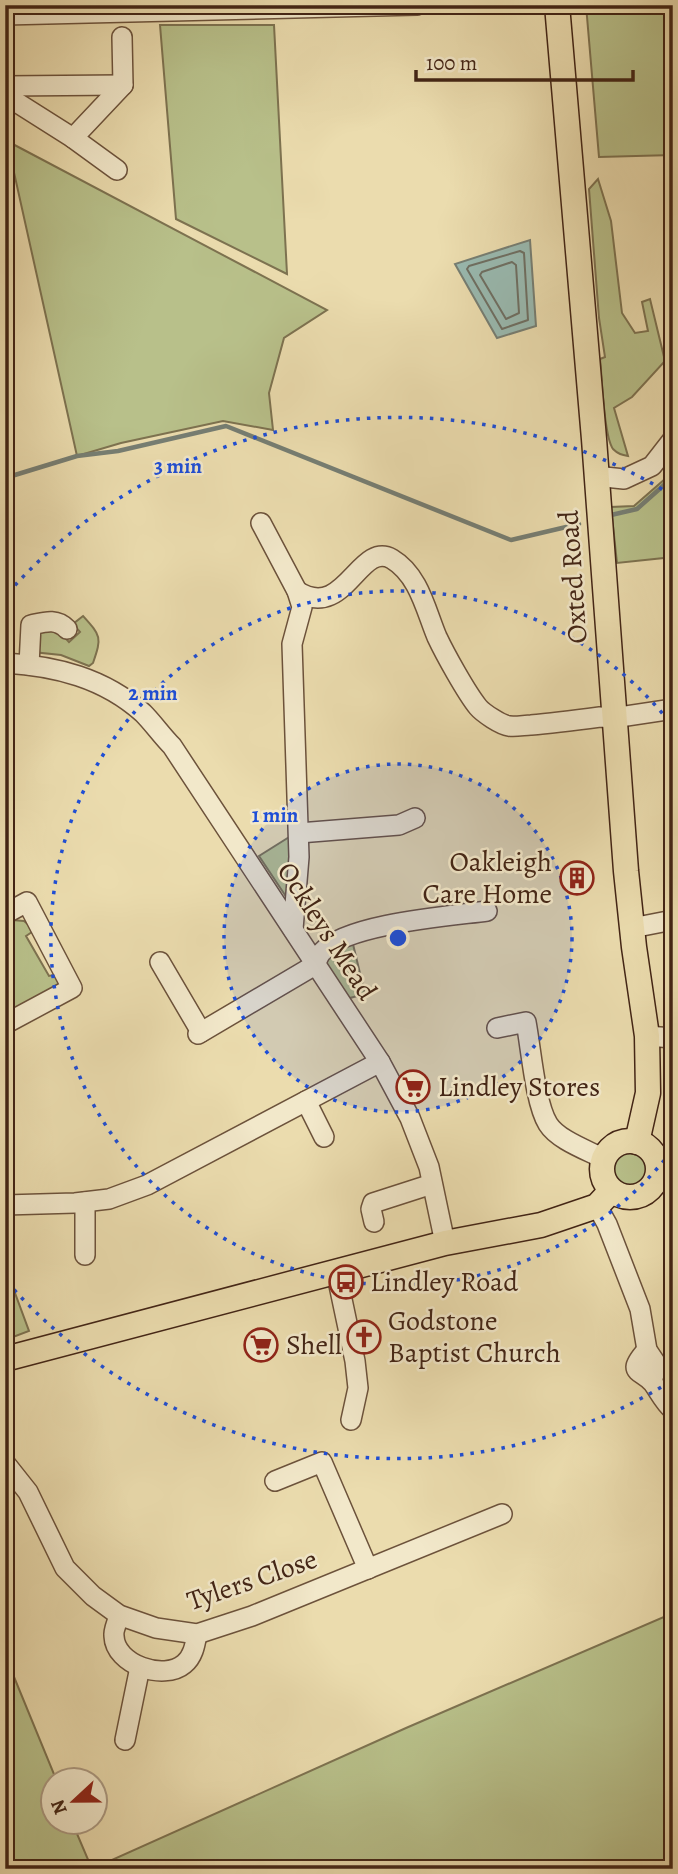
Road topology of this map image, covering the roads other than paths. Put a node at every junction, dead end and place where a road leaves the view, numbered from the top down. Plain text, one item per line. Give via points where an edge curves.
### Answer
1 (417, 5) edge
2 (557, 5) edge
3 (399, 6) edge
4 (5, 15) edge
5 (122, 37) dead end
6 (123, 85) junction
7 (5, 86) edge
8 (5, 95) edge
9 (73, 138) junction
10 (117, 170) dead end
11 (673, 439) edge
12 (595, 476) junction
13 (261, 523) dead end
14 (297, 591) junction
15 (67, 629) dead end
16 (5, 663) edge
17 (29, 665) junction
18 (673, 709) edge
19 (613, 718) junction
20 (415, 818) dead end
21 (299, 833) junction
22 (487, 911) dead end
23 (5, 914) edge
24 (673, 920) edge
25 (632, 928) junction
26 (293, 929) junction
27 (160, 962) dead end
28 (315, 965) junction
29 (5, 1024) edge
30 (497, 1028) dead end
31 (647, 1037) junction
32 (673, 1038) edge
33 (380, 1062) junction
34 (306, 1101) junction
35 (324, 1137) dead end
36 (637, 1142) junction
37 (604, 1159) junction
38 (664, 1178) edge
39 (432, 1184) junction
40 (604, 1198) junction
41 (85, 1202) junction
42 (5, 1205) edge
43 (374, 1222) dead end
44 (445, 1243) junction
45 (85, 1255) dead end
46 (336, 1271) junction
47 (5, 1359) edge
48 (673, 1410) edge
49 (351, 1420) dead end
50 (5, 1463) edge
51 (275, 1481) dead end
52 (502, 1514) dead end
53 (368, 1569) junction
54 (120, 1615) junction
55 (198, 1634) junction
56 (140, 1667) junction
57 (125, 1740) dead end

1 - 3 street
2 - 12 main road, Oxted Road
3 - 4 street
5 - 6 street
6 - 7 street
6 - 9 street
8 - 9 street
9 - 10 street
11 - 12 street via 652,466 624,479
12 - 19 main road, Oxted Road
13 - 14 street
14 - 19 street via 306,597 330,597 366,562 390,557 425,601 437,637 479,709 509,726
14 - 21 street via 302,607 292,644
15 - 17 street via 53,621 23,622
16 - 17 street, Ockleys Mead
17 - 26 street, Ockleys Mead via 80,675 142,713 172,746
18 - 19 street
19 - 25 main road, Oxted Road
20 - 21 street via 399,825
21 - 26 street
22 - 28 street via 343,937 323,950
23 - 29 street via 27,902 72,988
24 - 25 street
25 - 31 main road, Oxted Road
26 - 28 street, Ockleys Mead
27 - 28 street via 200,1033
28 - 33 street, Ockleys Mead
30 - 37 street via 526,1021 541,1106 549,1125
31 - 32 street
31 - 36 main road, Oxted Road via 648,1093
33 - 34 street
33 - 39 street via 410,1118
34 - 35 street
34 - 41 street via 147,1185
36 - 37 main road via 618,1143
36 - 38 main road via 653,1152
37 - 40 main road
38 - 40 main road via 636,1198
39 - 43 street via 373,1203
39 - 44 street
40 - 44 main road via 541,1225
40 - 48 street via 607,1223 640,1309 647,1350 636,1367
41 - 42 street
41 - 45 street
44 - 46 main road
46 - 47 main road
46 - 49 street via 358,1388
50 - 54 street, Tylers Close via 29,1492 65,1568
51 - 53 street via 323,1462
52 - 53 street, Tylers Close
53 - 55 street, Tylers Close
54 - 55 street, Tylers Close via 156,1628
54 - 56 street via 114,1636 120,1653
55 - 56 street via 194,1652 183,1665 163,1672
56 - 57 street

